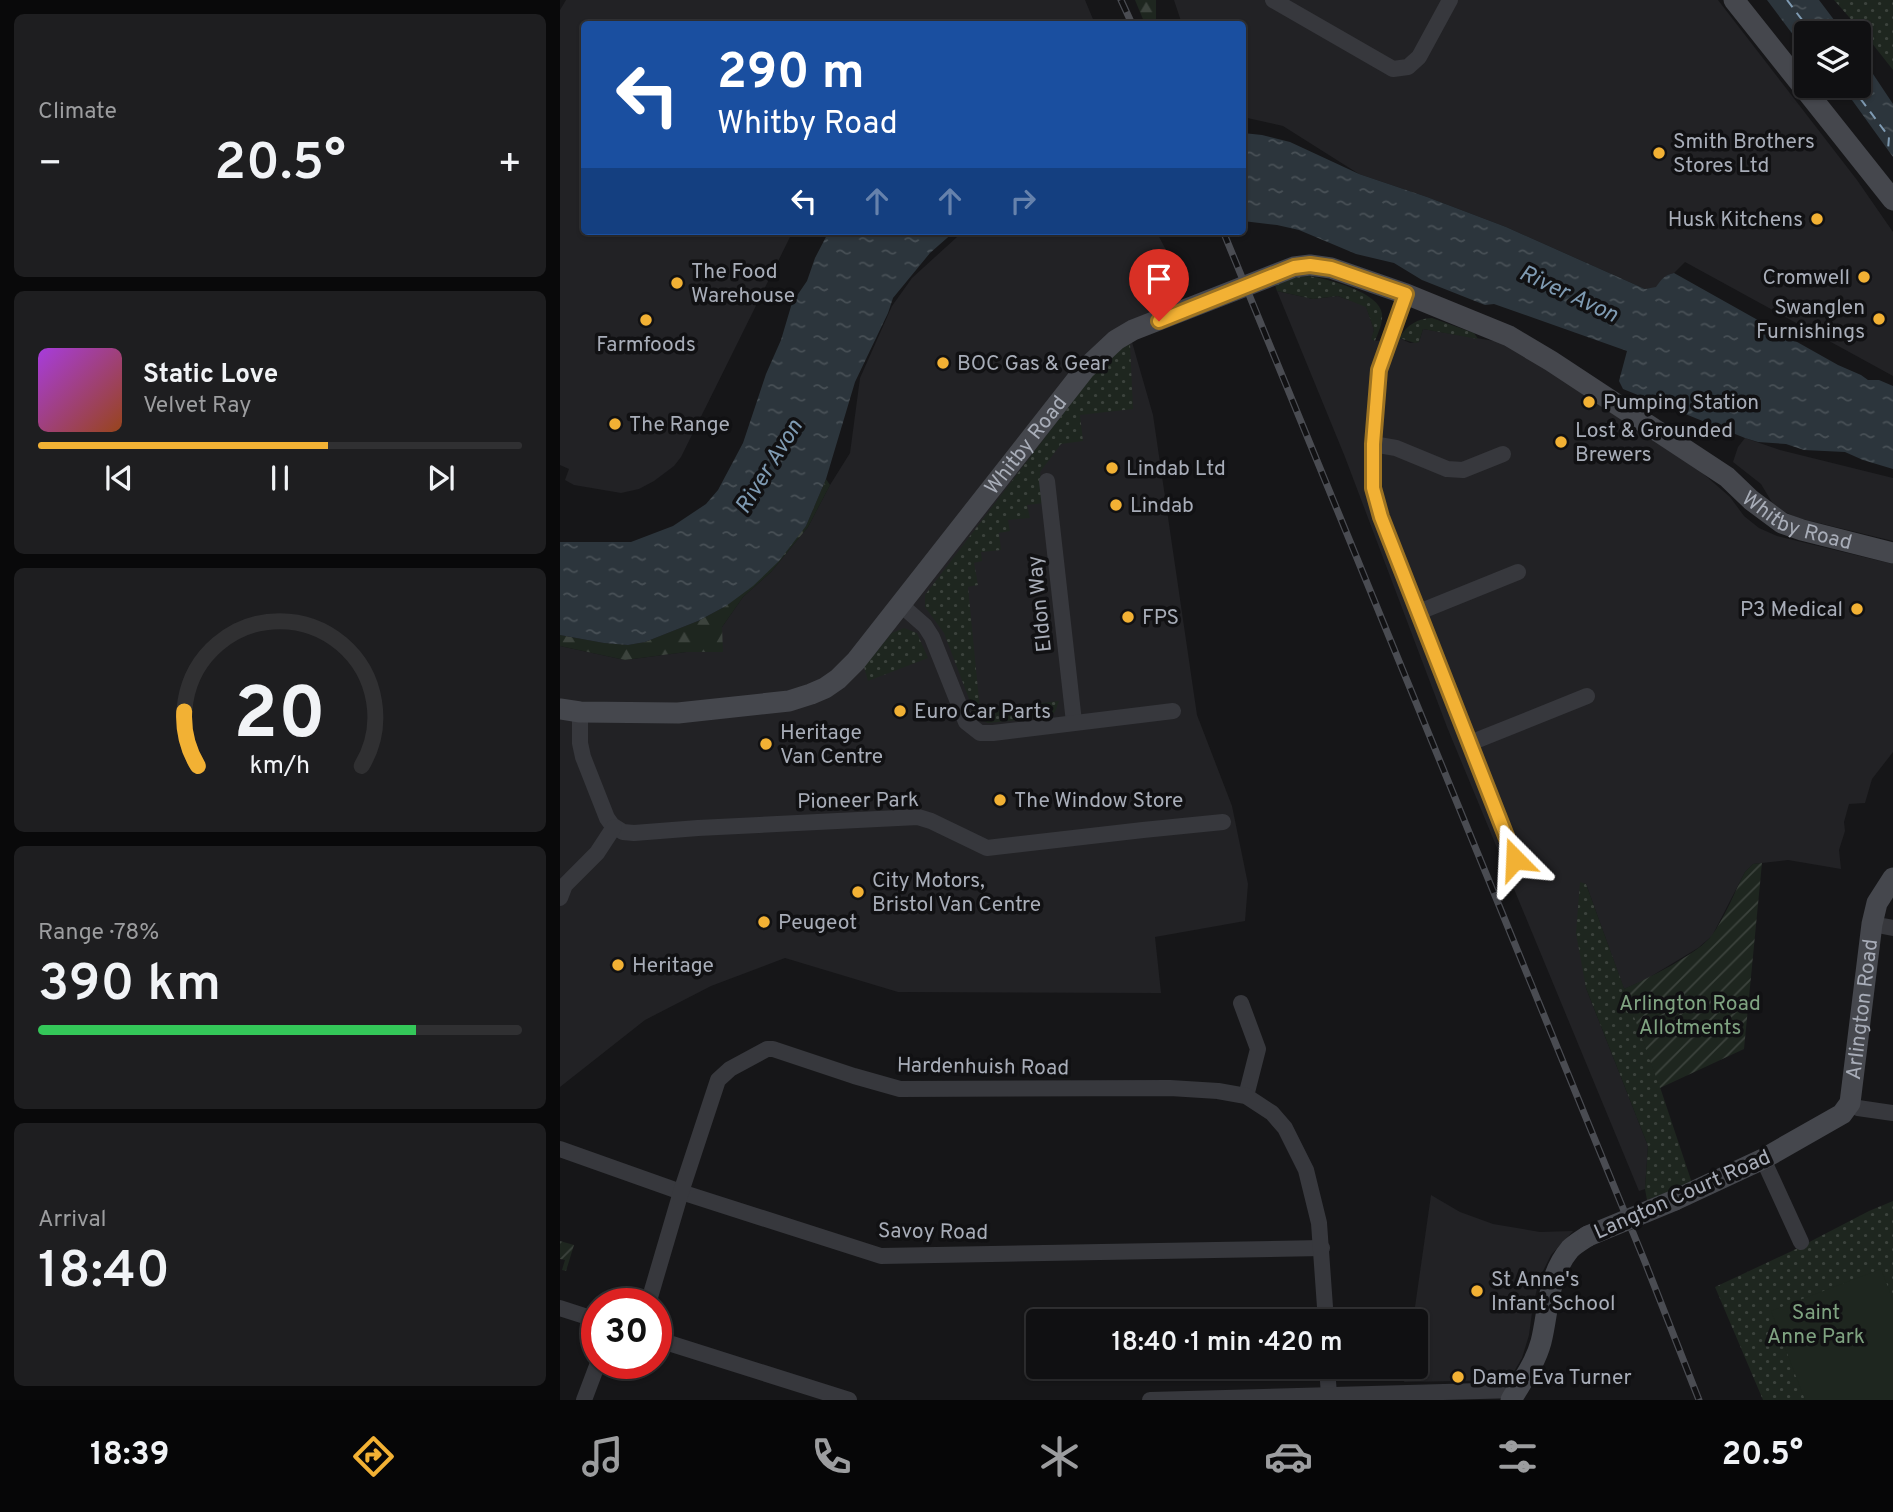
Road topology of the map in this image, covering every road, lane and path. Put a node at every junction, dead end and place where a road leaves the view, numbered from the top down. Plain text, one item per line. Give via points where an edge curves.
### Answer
1 (1273, 0) edge
2 (1450, 0) edge
3 (1734, 0) edge
4 (1893, 200) edge
5 (1406, 294) junction
6 (1373, 444) junction
7 (1503, 454) dead end
8 (1047, 481) dead end
9 (1893, 553) edge
10 (1518, 572) dead end
11 (900, 604) junction
12 (1419, 612) junction
13 (1587, 696) dead end
14 (570, 710) edge
15 (1173, 711) dead end
16 (1074, 722) junction
17 (1470, 743) junction
18 (1223, 822) dead end
19 (614, 827) junction
20 (1515, 859) dead end
21 (1893, 878) edge
22 (560, 898) edge
23 (1882, 926) edge
24 (1241, 1003) dead end
25 (1246, 1096) junction
26 (1850, 1103) junction
27 (1893, 1114) edge
28 (560, 1149) edge
29 (1763, 1159) junction
30 (681, 1192) junction
31 (1801, 1242) dead end
32 (1322, 1248) junction
33 (653, 1288) edge
34 (560, 1308) edge
35 (1325, 1309) edge
36 (581, 1315) edge
37 (672, 1344) edge
38 (592, 1379) edge
39 (1328, 1379) edge
40 (1329, 1395) junction
41 (1519, 1397) edge
42 (1201, 1399) edge
43 (584, 1400) edge
44 (849, 1400) edge
45 (1150, 1400) edge

1 - 2 street via 1393,69 1408,67 1419,57
3 - 4 street
5 - 6 street via 1379,370
5 - 9 street, Whitby Road via 1510,336 1552,361 1727,477 1782,523
5 - 11 street, Whitby Road via 1331,268 1294,267 1116,340 1085,369
6 - 7 street via 1396,448 1447,469 1464,470
6 - 12 street via 1373,488
8 - 16 street, Eldon Way
10 - 12 street
11 - 14 street, Whitby Road via 856,661 838,679 811,694 789,701 678,713
11 - 16 street via 932,637 966,722 979,733
12 - 17 street
13 - 17 street
14 - 19 street via 583,757
15 - 16 street
17 - 20 street
18 - 19 street, Pioneer Park via 987,848 918,817 634,833
19 - 22 street via 597,853 565,884
21 - 23 street, Arlington Road via 1877,903
23 - 26 street, Arlington Road
24 - 25 street via 1258,1049
25 - 30 street, Hardenhuish Road via 1170,1088 900,1089 767,1049 718,1080
25 - 32 street, Hardenhuish Road via 1272,1113 1293,1142 1306,1170
26 - 27 street
26 - 29 street, Langton Court Road via 1842,1114
28 - 30 street, Savoy Road
29 - 31 street
29 - 41 street, Langton Court Road, bridge via 1588,1236 1571,1248 1550,1286 1541,1343
30 - 32 street, Savoy Road via 881,1255
30 - 33 street, Hardenhuish Road
32 - 35 street, Hardenhuish Road
34 - 36 street
37 - 44 street
38 - 43 street
39 - 40 street
40 - 41 street
40 - 42 street
42 - 45 street

